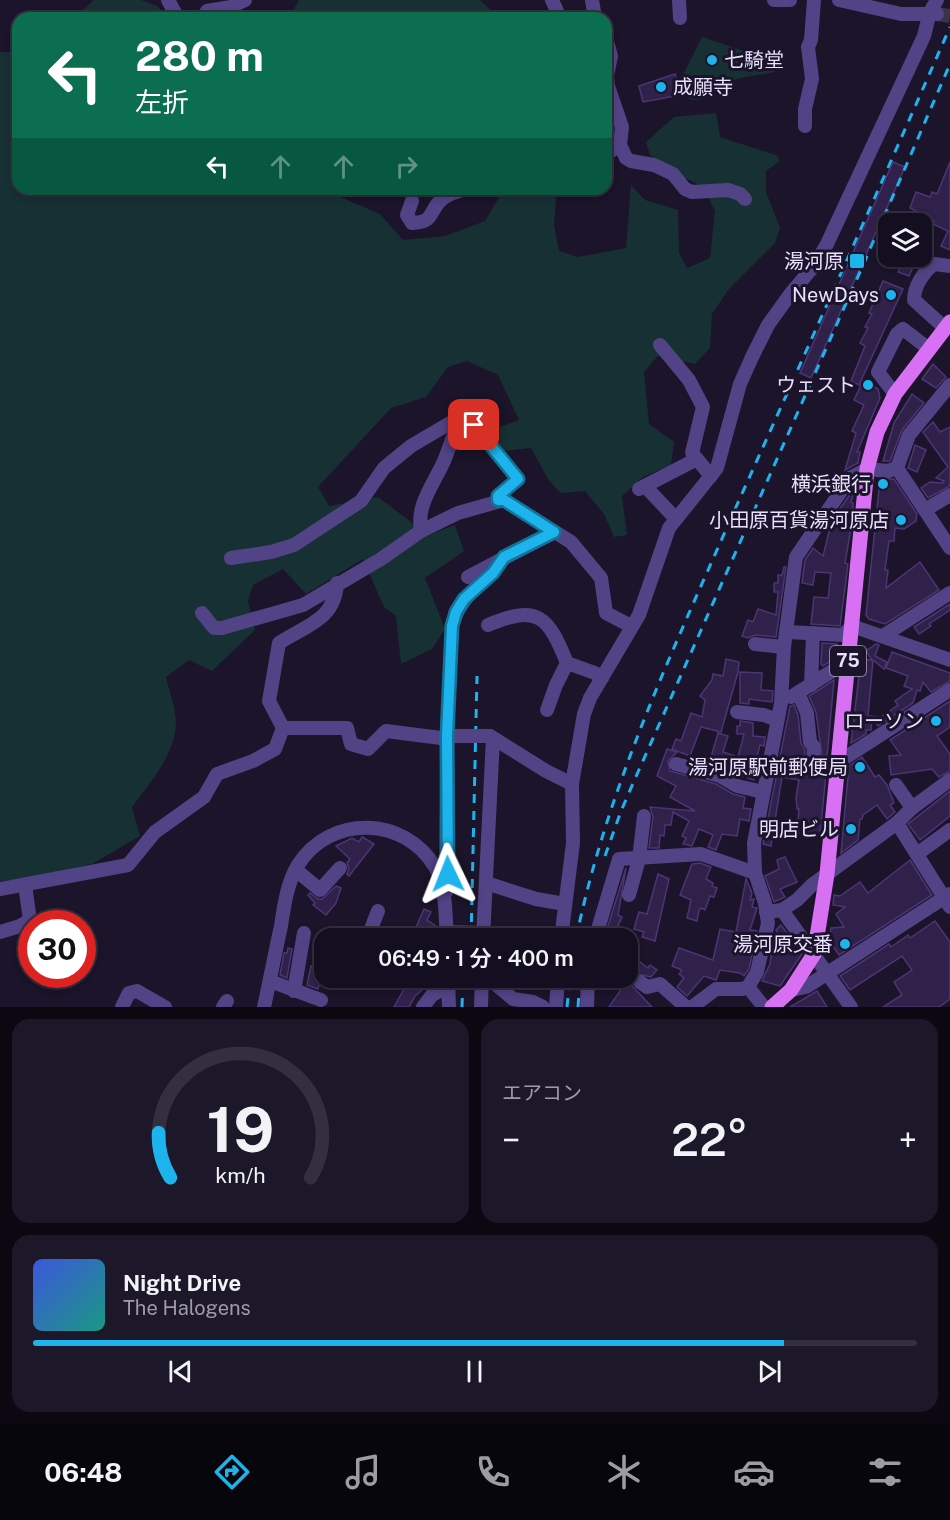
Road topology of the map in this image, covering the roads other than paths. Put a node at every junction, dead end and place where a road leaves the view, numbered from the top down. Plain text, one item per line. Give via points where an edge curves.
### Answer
1 (245, 0) edge
2 (679, 0) edge
3 (774, 0) edge
4 (790, 0) edge
5 (814, 0) edge
6 (839, 0) edge
7 (934, 9) edge
8 (206, 12) edge
9 (680, 18) dead end
10 (612, 98) edge
11 (805, 126) dead end
12 (620, 145) junction
13 (612, 150) edge
14 (450, 195) edge
15 (746, 199) dead end
16 (412, 201) dead end
17 (950, 266) edge
18 (948, 325) edge
19 (660, 345) dead end
20 (929, 349) junction
21 (950, 385) edge
22 (895, 394) junction
23 (457, 425) junction
24 (697, 459) junction
25 (897, 468) junction
26 (867, 469) junction
27 (711, 476) junction
28 (950, 495) edge
29 (498, 500) junction
30 (925, 510) junction
31 (676, 519) junction
32 (421, 531) junction
33 (554, 532) junction
34 (950, 548) edge
35 (504, 557) junction
36 (231, 558) dead end
37 (468, 577) dead end
38 (337, 583) junction
39 (950, 593) edge
40 (201, 613) dead end
41 (488, 625) dead end
42 (631, 626) junction
43 (852, 626) junction
44 (788, 632) junction
45 (813, 633) junction
46 (884, 636) junction
47 (755, 644) dead end
48 (784, 647) junction
49 (950, 660) edge
50 (848, 661) junction
51 (567, 663) junction
52 (602, 678) junction
53 (811, 685) junction
54 (950, 690) edge
55 (798, 693) junction
56 (781, 703) junction
57 (547, 710) dead end
58 (737, 712) dead end
59 (777, 720) junction
60 (283, 728) junction
61 (450, 736) junction
62 (492, 737) junction
63 (676, 764) dead end
64 (836, 765) junction
65 (950, 780) edge
66 (572, 784) junction
67 (896, 785) dead end
68 (763, 792) junction
69 (912, 808) junction
70 (644, 816) dead end
71 (897, 823) junction
72 (950, 830) edge
73 (447, 853) junction
74 (917, 854) junction
75 (428, 858) junction
76 (639, 859) junction
77 (340, 868) dead end
78 (296, 870) junction
79 (755, 873) junction
80 (827, 874) junction
81 (486, 883) junction
82 (25, 885) junction
83 (0, 889) edge
84 (629, 895) dead end
85 (948, 900) edge
86 (565, 904) junction
87 (445, 906) junction
88 (782, 910) junction
89 (378, 911) dead end
90 (766, 912) junction
91 (373, 928) edge
92 (446, 928) edge
93 (484, 928) edge
94 (562, 928) edge
95 (598, 928) edge
96 (0, 932) edge
97 (304, 933) dead end
98 (814, 954) junction
99 (827, 973) junction
100 (270, 981) junction
101 (640, 982) dead end
102 (748, 987) junction
103 (441, 988) edge
104 (448, 988) edge
105 (482, 988) edge
106 (500, 988) edge
107 (557, 988) edge
108 (588, 988) edge
109 (790, 990) junction
110 (294, 991) junction
111 (321, 1000) dead end
112 (122, 1007) edge
113 (165, 1007) edge
114 (264, 1007) edge
115 (423, 1007) edge
116 (449, 1007) edge
117 (481, 1007) edge
118 (543, 1007) edge
119 (556, 1007) edge
120 (587, 1007) edge
121 (686, 1007) edge
122 (692, 1007) edge
123 (764, 1007) edge
124 (772, 1007) edge
125 (851, 1007) edge

1 - 8 street
2 - 9 street
3 - 4 street
5 - 11 street via 808,47 812,79
6 - 7 street via 901,14
7 - 27 street via 827,244 768,325 752,357 740,384 717,468
10 - 12 street via 622,127
12 - 13 street
12 - 15 street via 626,158 673,174 685,189 728,190
14 - 16 street via 422,223 412,223 407,215
17 - 18 street via 934,264 925,270 914,293 914,300
18 - 20 main road, 75
19 - 24 street via 689,380 703,407 692,453
20 - 22 main road, 75
20 - 22 street via 903,329 897,334 878,372
21 - 25 street via 909,435
22 - 26 main road, 75 via 876,432
23 - 29 street via 474,425 518,479
23 - 32 street via 424,501
23 - 36 street via 450,423 411,446 384,468 361,501 294,544
24 - 27 street
24 - 31 street via 642,488
25 - 26 street
25 - 30 street
26 - 43 main road, 75
26 - 44 street via 850,477 796,557
27 - 31 street
28 - 30 street
29 - 32 street
29 - 33 street
30 - 34 street
31 - 42 street via 663,540 644,604
32 - 38 street
33 - 35 street
33 - 42 street via 571,542 601,578 606,613
35 - 37 street
35 - 61 street via 456,612 452,626
38 - 40 street via 303,605 222,628 214,628
38 - 60 street via 334,603 326,613 279,643 268,701
39 - 46 street
41 - 51 street via 529,614 540,618 556,636
42 - 52 street
43 - 45 street via 843,635
43 - 46 street
43 - 50 main road, 75
44 - 45 street
44 - 48 street
45 - 53 street
46 - 49 street
47 - 48 street
48 - 56 street
50 - 53 street
50 - 64 main road, 75
51 - 52 street
51 - 57 street
52 - 66 street via 584,714
53 - 55 street
54 - 64 street
55 - 56 street
55 - 64 street via 807,713 813,764
56 - 59 street
58 - 59 street
59 - 68 street
60 - 61 street via 347,728 351,744 368,749 386,731
60 - 82 street via 275,749 217,774 204,797 155,832 128,865
61 - 62 street, bridge
61 - 73 street
62 - 66 street
62 - 81 street
63 - 68 street
64 - 80 main road, 75
65 - 69 street
66 - 86 street via 573,843
67 - 69 street
68 - 79 street via 754,843
69 - 71 street
70 - 76 street
71 - 74 street
71 - 80 street
72 - 74 street
73 - 75 street
73 - 87 street
74 - 85 street
75 - 78 street via 408,838 368,827 336,833 313,848
75 - 87 street via 441,883
76 - 79 street via 701,854
76 - 84 street
76 - 95 street via 619,859
77 - 78 street via 320,890
78 - 100 street via 287,893
79 - 90 street
80 - 88 street
80 - 98 main road, 75
81 - 86 street
81 - 93 street
82 - 83 street
82 - 96 street via 30,920
85 - 99 street
86 - 94 street
87 - 92 street
88 - 90 street
88 - 98 street
89 - 91 street
90 - 102 street via 768,923 757,972
97 - 110 street
98 - 99 street
98 - 109 main road, 75
99 - 109 street via 806,987
99 - 125 street
100 - 110 street
100 - 114 street
101 - 121 street via 647,987 660,984
102 - 122 street via 716,989
102 - 123 street
103 - 115 street
104 - 116 street
105 - 117 street
106 - 118 street via 513,999
107 - 119 street
108 - 120 street
109 - 124 main road, 75
110 - 111 street
112 - 113 street via 129,993 137,991

